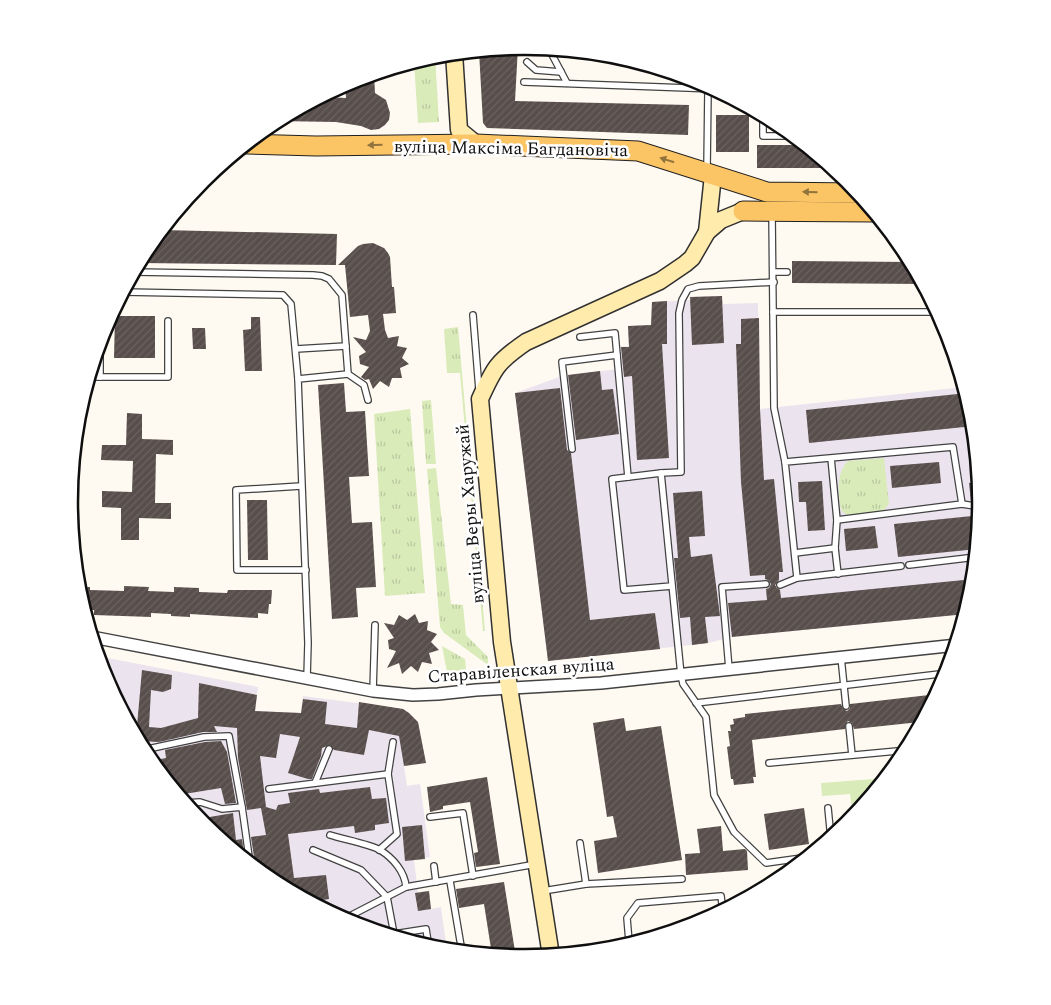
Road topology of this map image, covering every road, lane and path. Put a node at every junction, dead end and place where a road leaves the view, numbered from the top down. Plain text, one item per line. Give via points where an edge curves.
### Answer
1 (553, 56) edge
2 (455, 61) edge
3 (448, 62) edge
4 (527, 62) dead end
5 (561, 72) junction
6 (524, 82) dead end
7 (567, 84) junction
8 (695, 88) edge
9 (712, 96) edge
10 (763, 123) edge
11 (782, 136) edge
12 (257, 144) edge
13 (440, 144) junction
14 (476, 144) junction
15 (710, 174) junction
16 (849, 193) edge
17 (772, 210) junction
18 (743, 211) joint
19 (866, 212) edge
20 (708, 232) junction
21 (142, 272) edge
22 (773, 272) junction
23 (787, 272) dead end
24 (774, 282) junction
25 (131, 292) edge
26 (773, 312) junction
27 (930, 312) edge
28 (473, 315) dead end
29 (168, 321) dead end
30 (580, 337) dead end
31 (346, 346) junction
32 (296, 349) junction
33 (617, 356) junction
34 (100, 365) edge
35 (348, 374) junction
36 (96, 377) edge
37 (100, 377) junction
38 (298, 378) junction
39 (480, 399) junction
40 (368, 400) dead end
41 (572, 449) dead end
42 (831, 458) junction
43 (785, 462) junction
44 (661, 473) junction
45 (628, 477) junction
46 (301, 486) junction
47 (962, 504) junction
48 (973, 506) edge
49 (837, 520) junction
50 (835, 548) junction
51 (795, 553) junction
52 (969, 558) edge
53 (901, 566) dead end
54 (909, 566) dead end
55 (306, 570) junction
56 (838, 574) junction
57 (797, 578) junction
58 (766, 584) dead end
59 (780, 585) dead end
60 (672, 586) junction
61 (375, 625) dead end
62 (100, 638) edge
63 (949, 646) edge
64 (841, 657) junction
65 (729, 669) junction
66 (681, 674) junction
67 (939, 674) edge
68 (307, 678) junction
69 (844, 685) junction
70 (508, 688) junction
71 (373, 691) junction
72 (696, 703) junction
73 (846, 706) dead end
74 (848, 726) dead end
75 (393, 742) dead end
76 (151, 748) edge
77 (329, 749) dead end
78 (898, 751) edge
79 (852, 756) junction
80 (769, 763) dead end
81 (388, 774) junction
82 (315, 783) junction
83 (269, 789) dead end
84 (194, 803) edge
85 (242, 807) junction
86 (828, 808) dead end
87 (430, 817) dead end
88 (830, 830) edge
89 (330, 835) dead end
90 (580, 843) dead end
91 (313, 850) dead end
92 (379, 850) junction
93 (249, 854) edge
94 (796, 860) edge
95 (536, 864) junction
96 (434, 866) dead end
97 (473, 876) junction
98 (682, 879) dead end
99 (450, 880) junction
100 (436, 882) junction
101 (586, 884) junction
102 (406, 888) junction
103 (541, 892) junction
104 (387, 897) junction
105 (722, 904) edge
106 (352, 915) edge
107 (393, 929) edge
108 (405, 934) edge
109 (629, 938) edge
110 (427, 939) edge
111 (461, 945) edge
112 (550, 949) edge

1 - 5 lane
2 - 14 main road via 459,130
3 - 13 main road via 450,121 449,130
4 - 5 lane via 536,70
5 - 7 lane
6 - 7 lane
7 - 8 lane
9 - 15 lane
10 - 11 lane via 763,136
13 -> 12 main road, вуліца Максіма Багдановіча
13 - 14 main road, вуліца Максіма Багдановіча
15 -> 14 main road, вуліца Максіма Багдановіча via 638,151
16 -> 15 main road, вуліца Максіма Багдановіча via 767,192
15 - 20 main road
17 - 18 main road
17 - 19 main road
17 - 22 lane
18 - 20 main road, вуліца Веры Харужай via 721,220
20 - 39 main road, вуліца Веры Харужай via 692,258 660,281 526,342 507,355 492,370
21 - 31 lane via 322,276 342,295
22 - 23 lane
22 - 24 lane
24 - 26 lane
24 - 44 lane via 688,289 679,313 681,472
25 - 32 lane via 283,295 291,304
26 - 27 lane
26 - 43 lane via 774,408
28 - 39 lane
29 - 37 lane via 168,377
30 - 33 lane via 615,332
31 - 32 lane
31 - 35 lane
32 - 38 lane
33 - 41 lane via 562,362
33 - 45 lane
34 - 37 lane
35 - 38 lane
35 - 40 lane via 364,385
36 - 37 lane
38 - 46 lane
39 - 70 main road, вуліца Веры Харужай
42 - 43 lane
42 - 47 lane via 953,447
42 - 49 lane
43 - 51 lane
44 - 45 lane
44 - 60 lane
45 - 60 lane via 612,479 624,590
46 - 55 lane
46 - 55 lane via 236,490 237,570
47 - 48 lane
47 - 49 lane
49 - 50 lane
50 - 51 lane
50 - 56 lane
51 - 57 lane
52 - 54 lane
53 - 56 lane
55 - 68 lane
56 - 57 lane
57 - 59 lane
58 - 65 lane via 722,587
60 - 66 lane
61 - 71 lane
62 - 68 street, Старавіленская вуліца
63 - 64 street, Старавіленская вуліца
64 - 65 street, Старавіленская вуліца
64 - 69 lane
65 - 66 street, Старавіленская вуліца
66 - 70 street, Старавіленская вуліца via 601,683
66 - 72 lane via 683,684
67 - 69 lane
68 - 71 street, Старавіленская вуліца
69 - 72 lane
69 - 73 lane
70 - 71 street, Старавіленская вуліца via 413,695
70 - 95 main road, вуліца Веры Харужай
72 - 94 lane via 706,717 714,794 734,832 766,863
74 - 79 lane
75 - 81 lane
76 - 85 lane via 204,737 229,736
77 - 82 lane
78 - 79 lane
79 - 80 lane
81 - 82 lane
81 - 92 lane via 397,834
82 - 83 lane
84 - 85 lane via 222,810
85 - 93 lane
86 - 88 lane
87 - 97 lane via 463,813
89 - 92 lane
90 - 101 lane
91 - 104 lane via 361,870
92 - 102 lane via 400,868
95 - 97 lane
95 - 103 main road, вуліца Веры Харужай
96 - 100 lane
97 - 99 lane
98 - 101 lane
99 - 100 lane
99 - 111 lane
100 - 102 lane
101 - 103 lane
102 - 104 lane
103 - 112 main road, вуліца Веры Харужай
104 - 106 lane
104 - 107 lane
105 - 109 lane via 721,896 638,903 627,918
108 - 110 lane via 426,929

